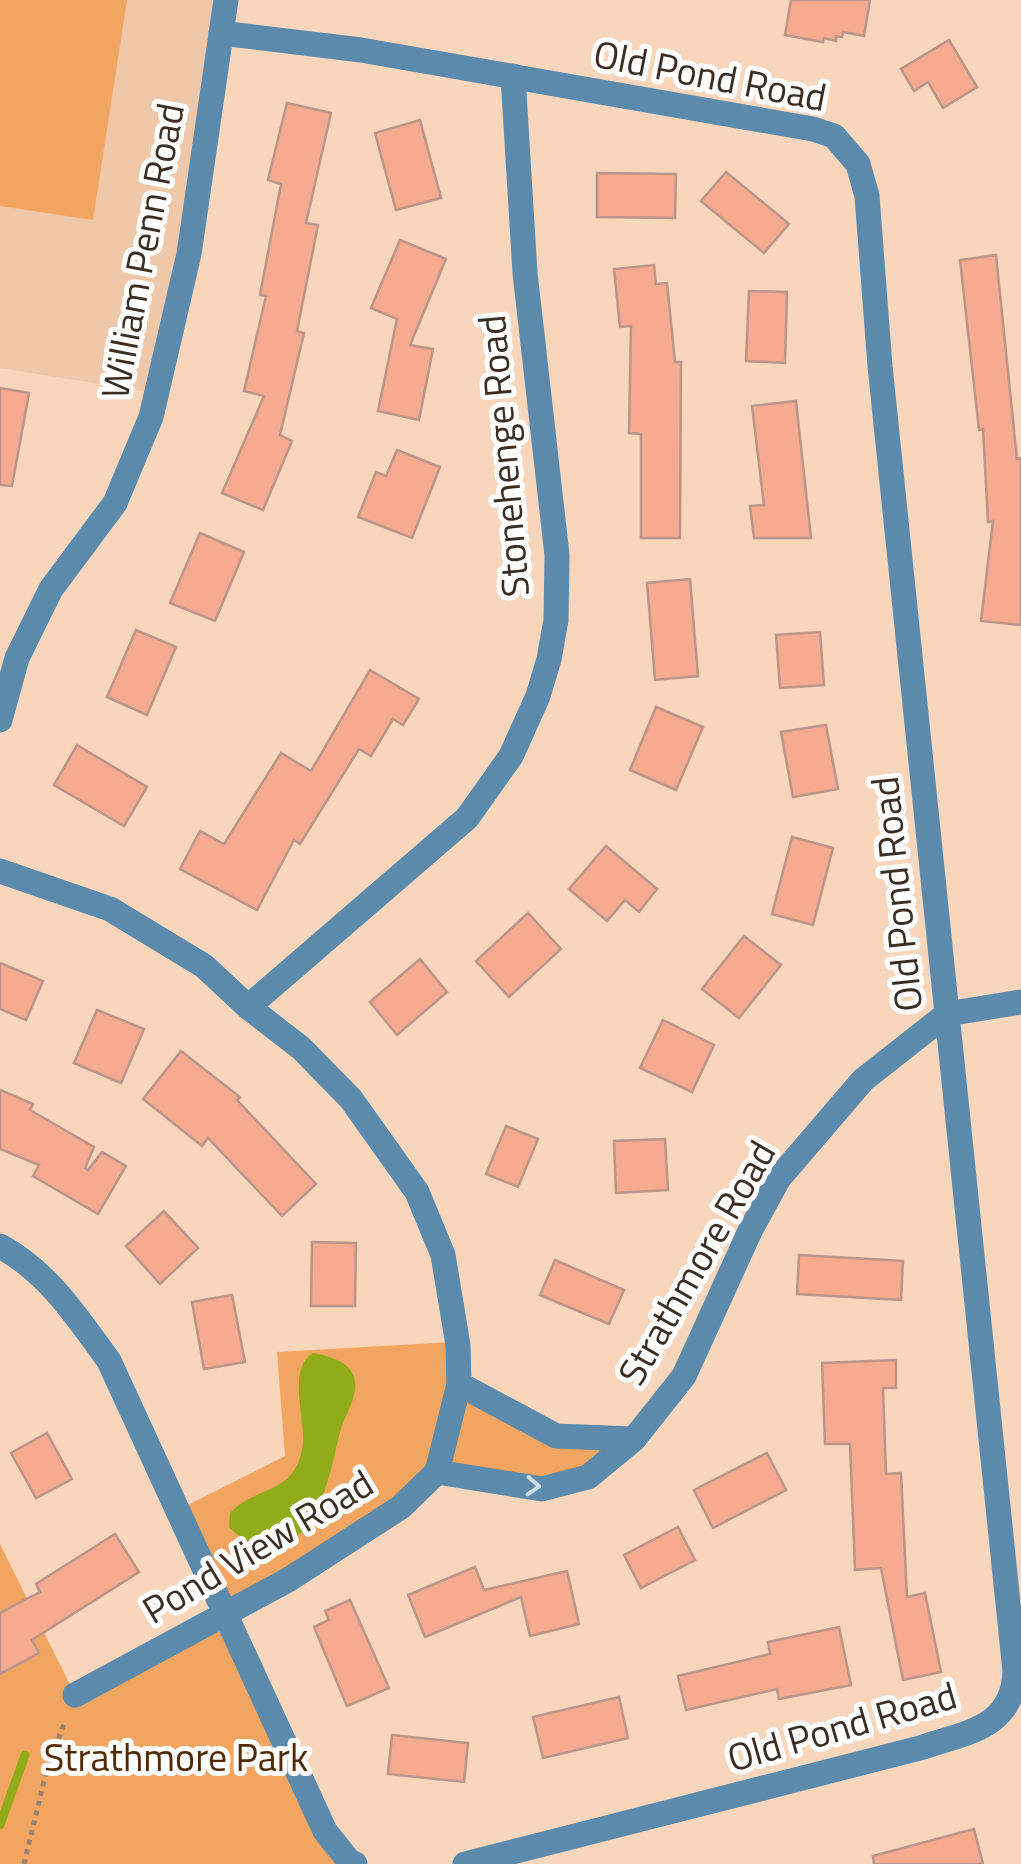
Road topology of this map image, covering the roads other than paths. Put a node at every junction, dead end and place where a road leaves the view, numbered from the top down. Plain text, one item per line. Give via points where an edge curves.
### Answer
1 (226, 0) edge
2 (221, 33) junction
3 (513, 76) junction
4 (0, 720) edge
5 (0, 871) edge
6 (1021, 1002) edge
7 (248, 1007) junction
8 (947, 1014) junction
9 (0, 1246) edge
10 (459, 1384) junction
11 (634, 1439) junction
12 (437, 1472) junction
13 (226, 1612) junction
14 (75, 1695) road end
15 (355, 1864) edge
16 (465, 1864) edge

1 - 2 street, William Penn Road
2 - 3 street, Old Pond Road
2 - 4 street, William Penn Road via 189,254 150,417 115,503 51,589 17,658
3 - 7 street, Stonehenge Road via 526,273 557,554 549,659 511,756 467,818
3 - 8 street, Old Pond Road via 814,129 834,136 858,164 867,196
5 - 7 street via 110,909 204,966
6 - 8 street, Strathmore Road
7 - 10 street via 301,1048 350,1099 417,1192 443,1255
8 - 11 street, Strathmore Road via 863,1080 779,1178 684,1376
8 - 16 street, Old Pond Road via 1016,1671 1011,1700 983,1726 920,1748
9 - 13 street via 59,1292 108,1361
10 - 11 street, Strathmore Road via 556,1436
10 - 12 street
12 -> 11 street, Strathmore Road via 542,1489 588,1477
12 - 13 street, Pond View Road via 401,1507
13 - 14 street, Pond View Road
13 - 15 street via 326,1831

